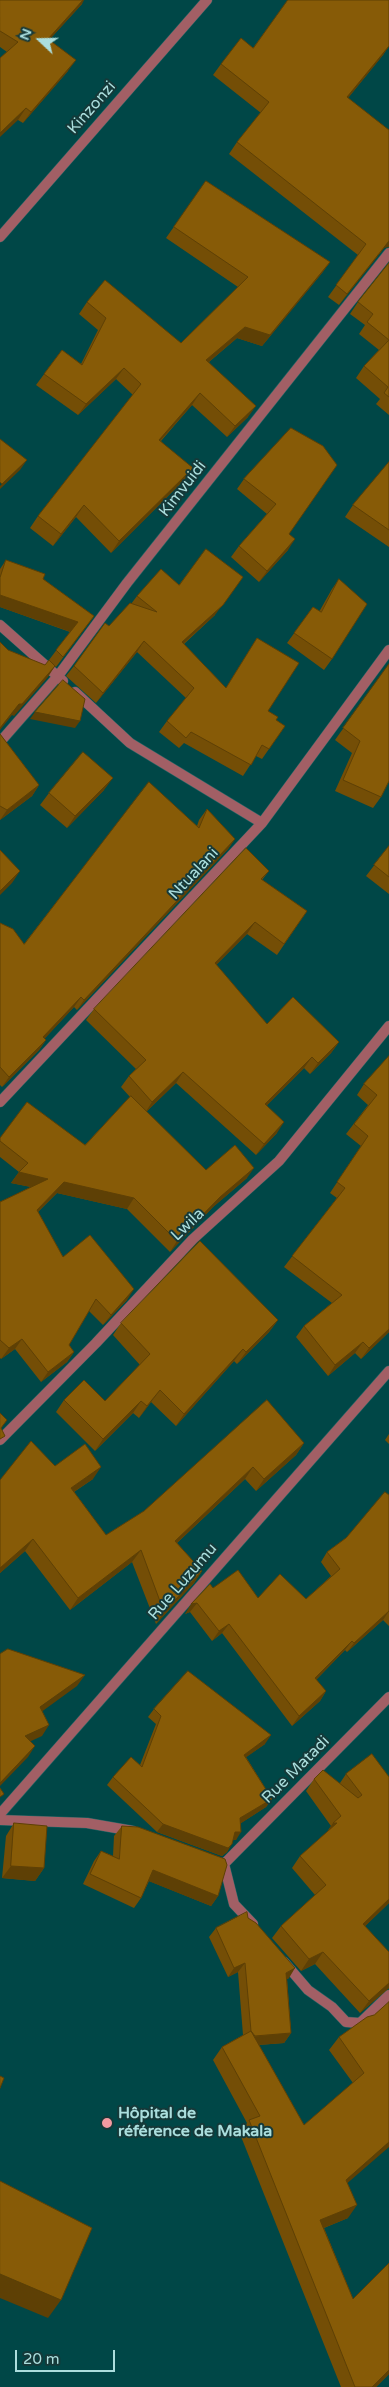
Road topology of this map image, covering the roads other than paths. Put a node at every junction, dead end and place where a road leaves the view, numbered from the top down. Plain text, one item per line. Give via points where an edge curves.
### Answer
1 (207, 0) edge
2 (0, 237) edge
3 (389, 253) edge
4 (0, 625) edge
5 (389, 650) edge
6 (58, 676) junction
7 (0, 742) edge
8 (262, 823) junction
9 (389, 1026) edge
10 (0, 1102) edge
11 (389, 1371) edge
12 (0, 1440) edge
13 (389, 1697) edge
14 (0, 1814) edge
15 (0, 1820) edge
16 (147, 1836) edge
17 (208, 1858) edge
18 (224, 1864) junction
19 (259, 1932) edge
20 (278, 1954) edge
21 (389, 1995) edge

1 - 2 street, Kinzonzi
3 - 6 street, Kimvuidi via 127,583
4 - 6 street
5 - 8 street, Ntualani
6 - 7 street, Kimvuidi
6 - 8 street via 130,743
8 - 10 street, Ntualani
9 - 12 street, Lwila via 279,1161 193,1239
11 - 14 street, Rue Luzumu
13 - 18 street, Rue Matadi
15 - 16 street via 86,1823 129,1829
17 - 18 street
18 - 19 street via 234,1904
20 - 21 street via 308,1990 346,2022 360,2023

